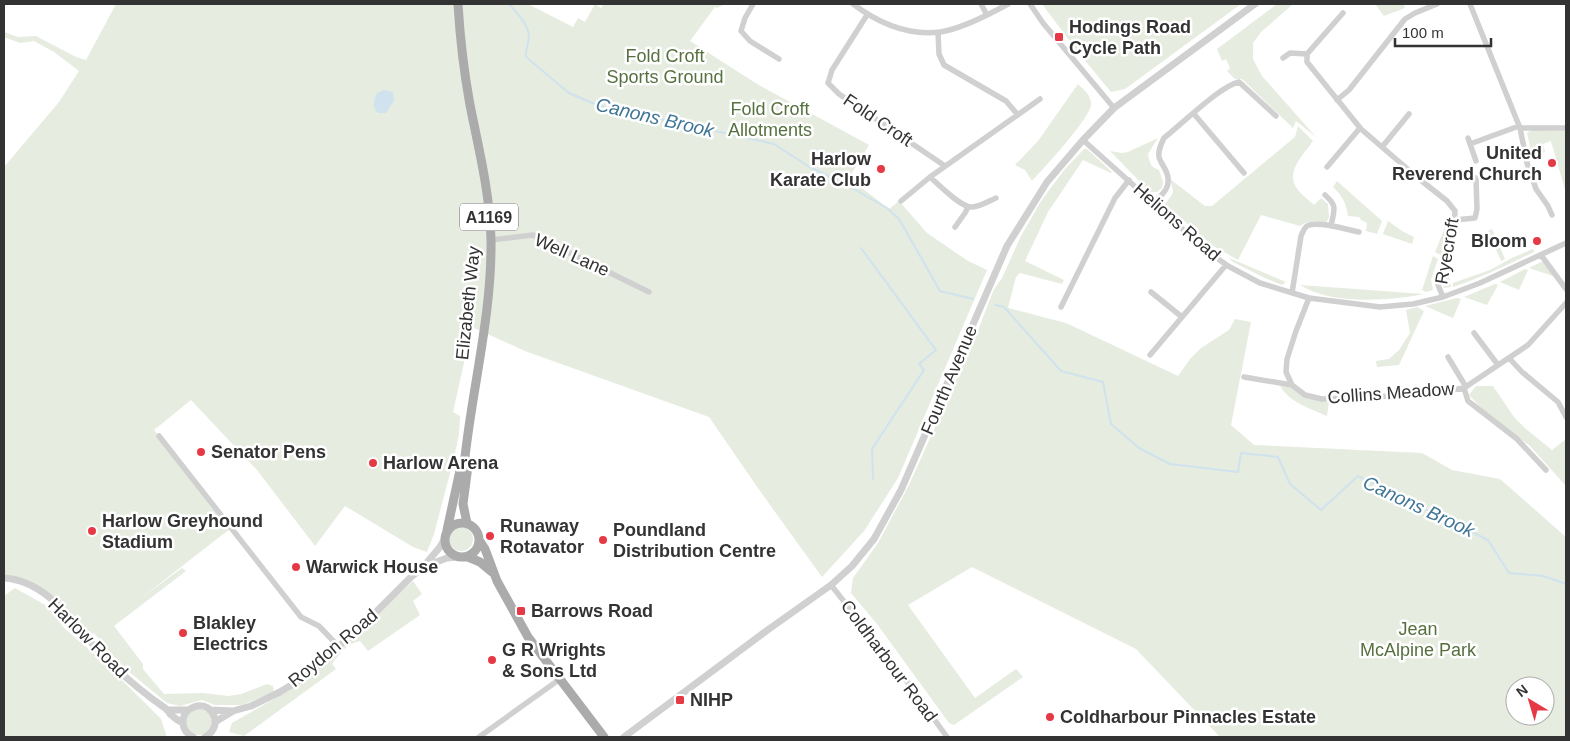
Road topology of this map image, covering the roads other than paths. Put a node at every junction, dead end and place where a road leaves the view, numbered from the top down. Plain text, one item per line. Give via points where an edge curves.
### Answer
1 (458, 4) edge
2 (753, 4) edge
3 (852, 4) edge
4 (981, 4) edge
5 (1008, 4) edge
6 (1030, 4) edge
7 (1255, 4) edge
8 (1437, 4) edge
9 (1470, 4) edge
10 (1343, 13) dead end
11 (867, 15) junction
12 (987, 15) junction
13 (938, 32) junction
14 (1306, 54) junction
15 (1283, 58) dead end
16 (779, 59) dead end
17 (1040, 98) dead end
18 (1337, 100) junction
19 (1114, 108) junction
20 (1018, 114) junction
21 (1194, 114) junction
22 (1409, 114) dead end
23 (1276, 116) dead end
24 (1519, 127) junction
25 (1360, 128) junction
26 (1566, 128) edge
27 (1083, 140) junction
28 (1382, 147) junction
29 (1476, 161) dead end
30 (945, 166) junction
31 (1327, 167) dead end
32 (1244, 173) dead end
33 (930, 177) junction
34 (1476, 178) dead end
35 (1129, 180) junction
36 (1325, 195) dead end
37 (996, 198) dead end
38 (901, 201) dead end
39 (1152, 203) junction
40 (968, 207) junction
41 (1552, 215) dead end
42 (1455, 220) junction
43 (1331, 226) junction
44 (955, 228) dead end
45 (1359, 232) dead end
46 (491, 240) junction
47 (1566, 244) edge
48 (1541, 256) junction
49 (1226, 264) junction
50 (1566, 289) edge
51 (649, 292) dead end
52 (1152, 292) dead end
53 (1292, 293) junction
54 (1443, 297) junction
55 (1309, 298) junction
56 (1566, 303) edge
57 (1061, 307) dead end
58 (1182, 317) junction
59 (1474, 333) dead end
60 (1150, 355) dead end
61 (1448, 357) dead end
62 (1509, 358) junction
63 (1498, 366) junction
64 (1244, 377) dead end
65 (1292, 385) junction
66 (1465, 388) junction
67 (1566, 417) edge
68 (159, 436) dead end
69 (465, 458) junction
70 (1546, 470) dead end
71 (467, 523) junction
72 (447, 530) junction
73 (444, 540) junction
74 (479, 540) junction
75 (468, 556) junction
76 (457, 557) junction
77 (422, 567) junction
78 (494, 573) junction
79 (4, 578) edge
80 (831, 585) junction
81 (339, 647) junction
82 (560, 679) junction
83 (168, 710) junction
84 (188, 710) junction
85 (210, 710) junction
86 (233, 711) junction
87 (215, 722) junction
88 (183, 723) junction
89 (190, 736) edge
90 (208, 736) edge
91 (479, 737) edge
92 (604, 737) edge
93 (624, 737) edge
94 (947, 737) edge

1 - 46 main road, Elizabeth Way / A1169 via 470,105 488,200
2 - 16 street via 741,31 750,41
3 - 11 street
4 - 12 street
5 - 12 street
6 - 19 street
7 - 19 street, Fourth Avenue
8 - 18 street via 1403,22 1349,90
9 - 24 street
10 - 14 street
11 - 13 street via 913,32
11 - 30 street, Fold Croft via 832,70 828,83 839,94
12 - 13 street
13 - 20 street via 939,54 944,65 1006,101
14 - 15 street via 1290,53
14 - 18 street, Ryecroft via 1307,62
17 - 20 street
18 - 25 street, Ryecroft
19 - 27 street, Fourth Avenue
20 - 30 street
21 - 23 street via 1232,84 1240,82
21 - 32 street
21 - 39 street via 1164,138 1159,158 1168,176 1168,187 1163,196
22 - 28 street
24 - 26 street
24 - 29 street via 1469,141
24 - 41 street via 1536,189
25 - 28 street, Ryecroft
25 - 31 street
27 - 35 street, Helions Road
27 - 80 street, Fourth Avenue via 1046,182 1007,246 901,490 886,517 869,545
28 - 42 street, Ryecroft via 1447,201 1455,210
30 - 33 street
33 - 38 street
33 - 40 street
34 - 42 street via 1475,218
35 - 39 street, Helions Road
35 - 57 street via 1115,198
36 - 43 street via 1334,205
37 - 40 street
39 - 49 street, Helions Road via 1207,252
40 - 44 street
42 - 54 street, Ryecroft via 1438,285
43 - 45 street
43 - 53 street via 1308,225 1304,229
46 - 51 street, Well Lane via 533,235
46 - 69 main road, Elizabeth Way / A1169 via 489,287
47 - 48 street, Helions Road
48 - 50 street
48 - 54 street, Helions Road
49 - 53 street, Helions Road via 1260,284
49 - 58 street
52 - 58 street
53 - 55 street, Helions Road
54 - 55 street, Helions Road via 1380,307
55 - 65 street via 1287,359 1286,372
56 - 62 street, Collins Meadow via 1528,345
58 - 60 street
59 - 63 street
61 - 66 street, Collins Meadow
62 - 63 street, Collins Meadow
62 - 67 street via 1558,402
63 - 66 street, Collins Meadow
64 - 65 street, Collins Meadow
65 - 66 street, Collins Meadow via 1305,395 1322,399 1418,395
66 - 70 street, Collins Meadow via 1468,401 1517,439
68 - 81 street via 301,617 319,626
69 - 71 main road, Elizabeth Way / A1169 via 468,466 464,504
69 - 72 main road, Elizabeth Way / A1169
71 - 72 main road via 456,524
71 - 74 main road via 476,530
72 - 73 main road
73 - 76 main road via 448,550
73 - 77 street, Roydon Road
74 - 75 main road via 476,550
74 - 78 main road
75 - 76 main road
75 - 78 main road
76 - 77 street, Roydon Road
77 - 81 street, Roydon Road
78 - 82 main road via 528,637
79 - 83 street, Harlow Road via 39,590 61,608 109,662
80 - 93 street, Fourth Avenue
80 - 94 street, Coldharbour Road
81 - 86 street, Roydon Road via 296,683 264,700
82 - 91 street
82 - 92 main road
83 - 84 street
83 - 88 street, Harlow Road
84 - 85 street, Roydon Road via 197,706
84 - 88 street
85 - 86 street, Roydon Road
85 - 87 street
86 - 87 street, Roydon Road
87 - 90 street
88 - 89 street

